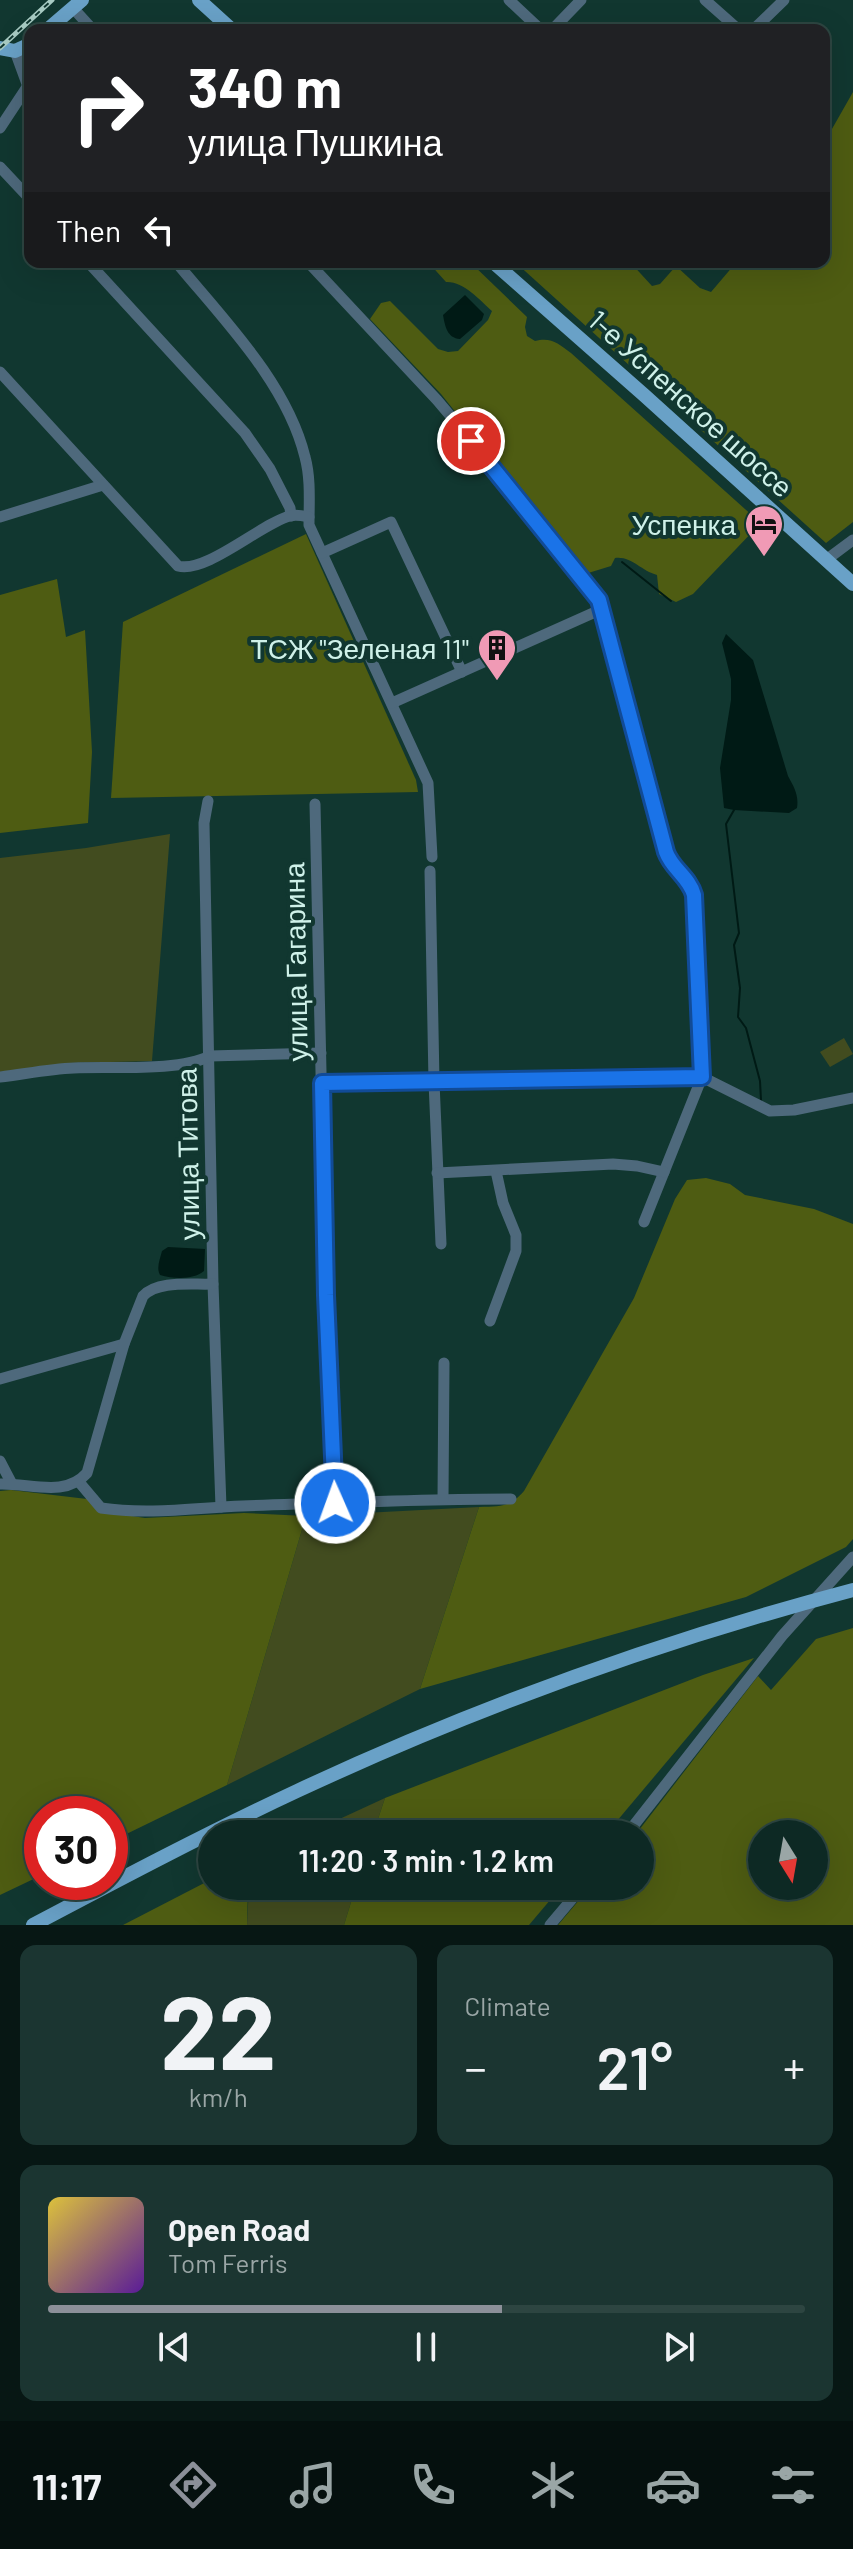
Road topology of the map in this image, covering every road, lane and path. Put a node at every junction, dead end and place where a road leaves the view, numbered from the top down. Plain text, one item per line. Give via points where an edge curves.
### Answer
1 (199, 0) edge
2 (509, 0) edge
3 (581, 0) edge
4 (705, 0) edge
5 (784, 0) edge
6 (77, 4) edge
7 (54, 24) edge
8 (89, 24) edge
9 (225, 24) edge
10 (535, 24) edge
11 (558, 24) edge
12 (732, 24) edge
13 (759, 24) edge
14 (7, 49) edge
15 (24, 82) edge
16 (24, 95) edge
17 (0, 128) edge
18 (0, 167) edge
19 (24, 193) edge
20 (94, 268) edge
21 (181, 268) edge
22 (314, 268) edge
23 (500, 268) edge
24 (0, 372) edge
25 (103, 485) junction
26 (291, 516) junction
27 (0, 517) edge
28 (309, 517) junction
29 (853, 540) edge
30 (322, 553) junction
31 (826, 560) junction
32 (853, 584) edge
33 (602, 609) junction
34 (462, 672) junction
35 (392, 703) junction
36 (208, 801) dead end
37 (315, 804) dead end
38 (432, 857) dead end
39 (430, 871) dead end
40 (321, 1053) junction
41 (210, 1056) junction
42 (0, 1077) edge
43 (702, 1077) junction
44 (434, 1082) junction
45 (322, 1083) junction
46 (853, 1098) edge
47 (496, 1171) junction
48 (664, 1172) junction
49 (437, 1173) junction
50 (644, 1222) dead end
51 (441, 1244) dead end
52 (213, 1284) junction
53 (490, 1321) dead end
54 (124, 1344) junction
55 (444, 1363) dead end
56 (0, 1379) edge
57 (0, 1461) edge
58 (79, 1482) junction
59 (6, 1484) edge
60 (443, 1499) junction
61 (511, 1499) dead end
62 (335, 1503) junction
63 (221, 1507) junction
64 (849, 1561) edge
65 (853, 1588) edge
66 (814, 1600) junction
67 (771, 1612) junction
68 (782, 1636) junction
69 (638, 1820) edge
70 (571, 1900) edge
71 (33, 1925) edge
72 (550, 1925) edge

1 - 9 main road
2 - 10 street
3 - 11 street
4 - 12 street
5 - 13 street
6 - 7 main road
6 - 8 street
14 - 15 street
16 - 17 street
18 - 19 street
20 - 26 street via 245,433 270,469
21 - 28 street via 289,413 306,460
22 - 33 street via 456,423 532,513
23 - 31 main road, 1-е Успенское шоссе
24 - 25 street
25 - 26 street via 183,568
25 - 27 street
26 - 28 street
28 - 30 street
29 - 31 street
30 - 34 street via 391,522
30 - 35 street
31 - 32 main road, 1-е Успенское шоссе
33 - 34 street
33 - 43 street via 666,852 694,895
34 - 35 street
35 - 38 street via 428,783
36 - 41 street, улица Титова via 204,823
37 - 40 street, улица Гагарина
39 - 44 street
40 - 41 street
40 - 45 street, улица Гагарина
41 - 42 street via 171,1065 70,1068
41 - 52 street, улица Титова
43 - 44 street
43 - 46 street via 770,1111
43 - 48 street
44 - 45 street
44 - 49 street
45 - 62 street, улица Гагарина
47 - 48 street via 613,1164
47 - 49 street
47 - 53 street via 516,1251
48 - 50 street
49 - 51 street
52 - 54 street via 148,1290
52 - 63 street, улица Титова
54 - 56 street
54 - 58 street via 87,1473
55 - 60 street
57 - 59 street
58 - 59 street via 65,1488
58 - 63 street via 101,1508 142,1512
60 - 61 street
60 - 62 street
62 - 63 street
64 - 65 street via 845,1579
64 - 66 street
65 - 66 main road
66 - 67 main road
66 - 68 street
67 - 68 street via 782,1621
67 - 71 main road via 514,1700 387,1751 229,1824
68 - 69 street
70 - 72 street

